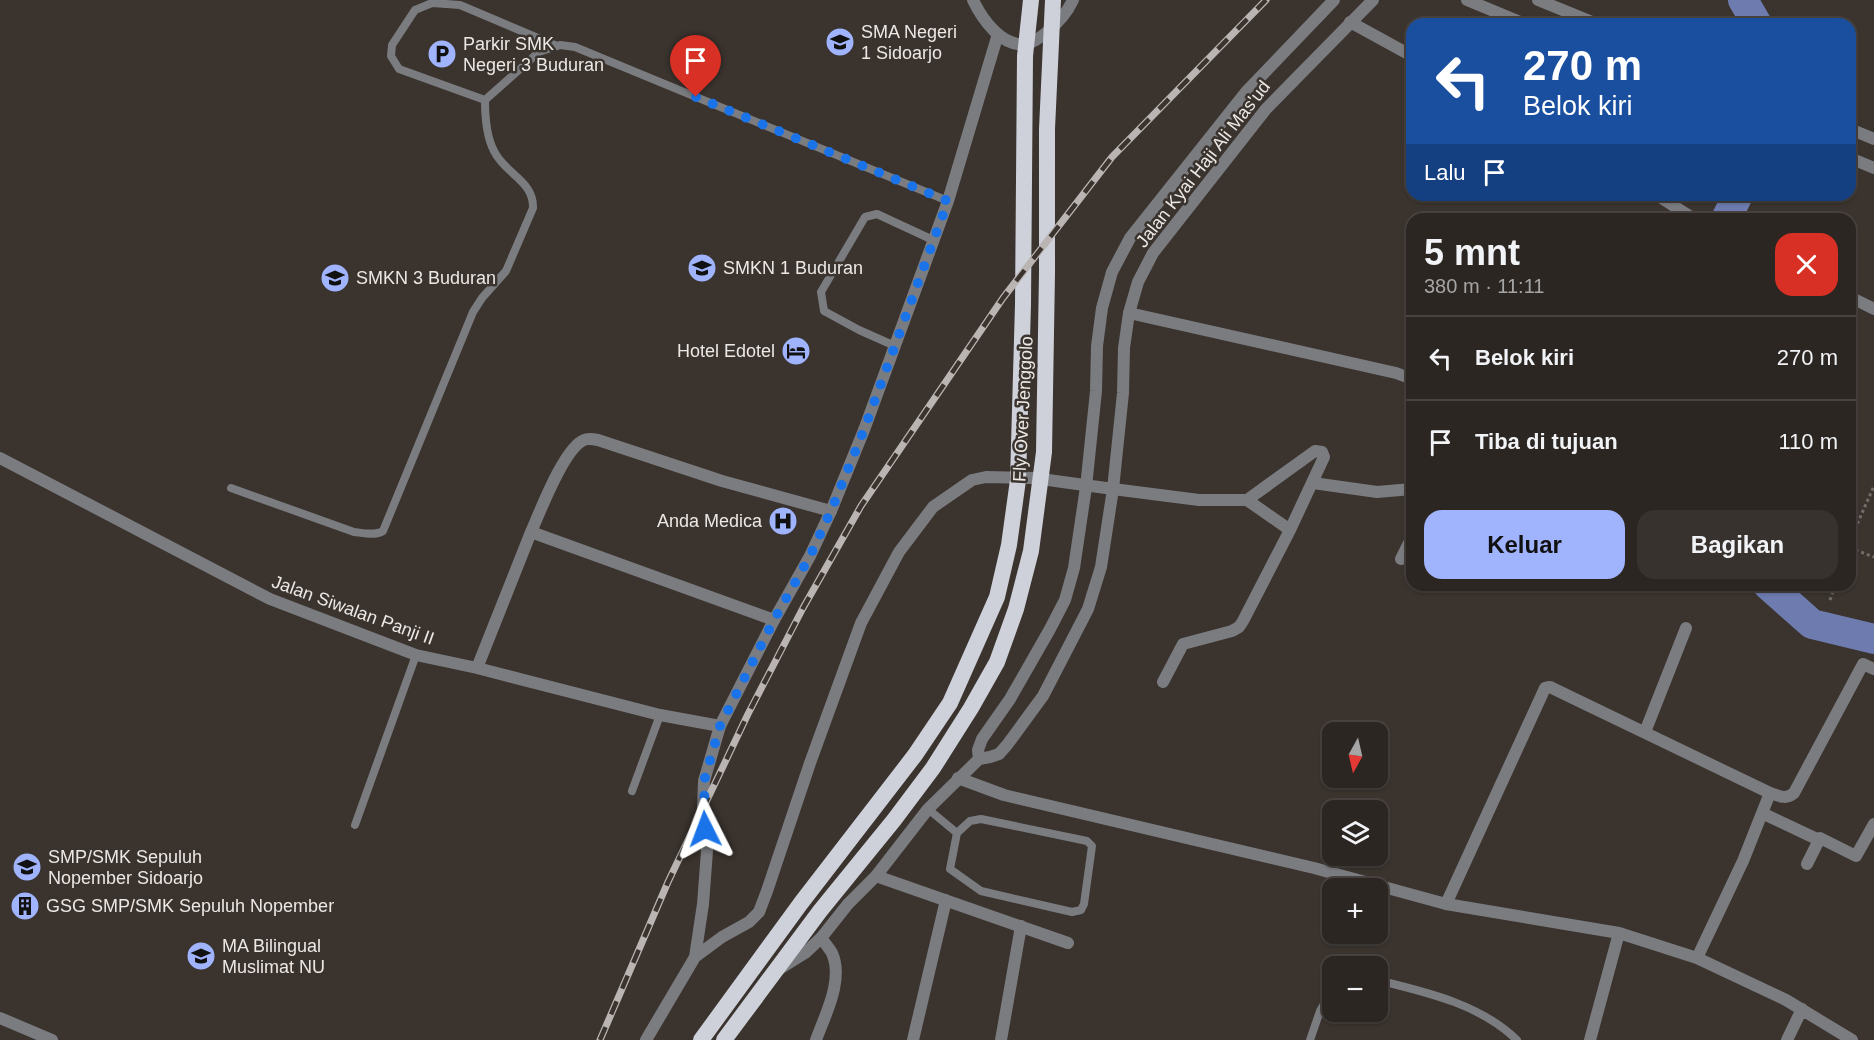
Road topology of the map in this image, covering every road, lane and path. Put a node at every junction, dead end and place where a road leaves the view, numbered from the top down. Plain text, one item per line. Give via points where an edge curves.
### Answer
1 (973, 0) edge
2 (1031, 0) edge
3 (1053, 0) edge
4 (1080, 0) edge
5 (1334, 0) edge
6 (1373, 0) edge
7 (1467, 0) edge
8 (1538, 0) edge
9 (1071, 5) edge
10 (1510, 18) edge
11 (1582, 18) edge
12 (1350, 22) junction
13 (998, 34) junction
14 (558, 46) junction
15 (1406, 53) edge
16 (485, 100) junction
17 (1856, 132) edge
18 (1874, 139) edge
19 (1856, 161) edge
20 (1874, 168) edge
21 (948, 201) junction
22 (1666, 201) edge
23 (1685, 213) edge
24 (933, 240) junction
25 (1856, 300) edge
26 (1874, 309) edge
27 (1129, 313) junction
28 (895, 346) junction
29 (1406, 377) edge
30 (0, 458) edge
31 (1313, 483) junction
32 (1086, 486) junction
33 (1874, 486) edge
34 (231, 488) dead end
35 (1113, 489) junction
36 (1406, 490) edge
37 (1247, 500) junction
38 (831, 511) junction
39 (1856, 526) edge
40 (1290, 530) junction
41 (531, 532) junction
42 (1406, 549) edge
43 (1856, 550) edge
44 (1874, 557) edge
45 (1401, 559) dead end
46 (1833, 591) edge
47 (1830, 600) dead end
48 (774, 620) junction
49 (1686, 628) dead end
50 (416, 655) junction
51 (477, 668) junction
52 (1874, 669) edge
53 (1163, 682) dead end
54 (660, 715) junction
55 (720, 726) junction
56 (1645, 732) junction
57 (979, 759) junction
58 (958, 778) junction
59 (632, 791) dead end
60 (1770, 793) junction
61 (928, 809) junction
62 (1762, 813) junction
63 (1874, 824) edge
64 (355, 825) dead end
65 (957, 832) junction
66 (1819, 840) junction
67 (1806, 864) dead end
68 (876, 876) junction
69 (946, 900) junction
70 (1446, 904) junction
71 (1021, 926) junction
72 (1619, 933) junction
73 (821, 938) junction
74 (1068, 943) dead end
75 (695, 957) junction
76 (1696, 958) junction
77 (776, 971) junction
78 (1388, 983) edge
79 (1322, 1009) edge
80 (1802, 1009) junction
81 (0, 1018) edge
82 (52, 1040) edge
83 (646, 1040) edge
84 (701, 1040) edge
85 (723, 1040) edge
86 (816, 1040) edge
87 (913, 1040) edge
88 (1001, 1040) edge
89 (1310, 1040) edge
90 (1517, 1040) edge
91 (1590, 1040) edge
92 (1787, 1040) edge
93 (1852, 1040) edge

1 - 13 street via 979,14
2 - 84 highway, Fly Over Jenggolo via 1025,56 1018,480 997,597 950,703
3 - 77 highway, Fly Over Jenggolo via 1047,129 1044,452 1031,551 1016,609 997,662 933,768
4 - 9 street
5 - 32 street, Jalan Kyai Haji Ali Mas'ud via 1246,92 1130,238 1112,272 1097,346
6 - 12 street, Jalan Kyai Haji Ali Mas'ud
7 - 10 street
8 - 11 street
9 - 13 street via 1055,26 1029,44
12 - 15 street
12 - 27 street, Jalan Kyai Haji Ali Mas'ud via 1266,110 1178,220 1153,253 1138,282
13 - 21 street
14 - 16 lane via 539,52
14 - 16 lane via 460,5 432,3 415,10 392,45 391,56 399,69
14 - 21 lane via 575,47
16 - 34 lane via 486,124 494,151 529,189 534,197 533,208 506,271 473,312 383,531 354,532
17 - 18 street
19 - 20 street
21 - 24 street
22 - 23 street
24 - 28 street
24 - 28 lane via 877,214 865,217 821,292 824,311
25 - 26 street
27 - 29 street
27 - 35 street, Jalan Kyai Haji Ali Mas'ud
28 - 38 street
30 - 50 street, Jalan Siwalan Panji II via 270,599
31 - 36 street via 1377,492
31 - 37 street via 1324,458 1322,452 1315,451
31 - 40 street
32 - 35 street
32 - 57 street, Jalan Kyai Haji Ali Mas'ud via 1074,568 1065,600 1010,699 982,740
32 - 75 street via 1034,478 986,477 972,480 933,507 899,552 861,623 759,912
33 - 39 path
35 - 37 street via 1199,500
35 - 57 street, Jalan Kyai Haji Ali Mas'ud via 1101,567 1089,609 1043,696 999,754
37 - 40 street
38 - 41 street via 586,439 566,459
38 - 48 street
40 - 53 street via 1239,627 1184,644
41 - 48 street
41 - 51 street
42 - 45 street
43 - 44 path
46 - 47 path
48 - 55 street
49 - 56 street
50 - 51 street, Jalan Siwalan Panji II
50 - 64 lane
51 - 54 street, Jalan Siwalan Panji II
52 - 60 street via 1863,664 1794,793 1784,798
54 - 55 street, Jalan Siwalan Panji II
54 - 59 lane
55 - 75 street via 704,781 706,860
56 - 60 street
56 - 70 street via 1545,688
57 - 58 street
58 - 61 street
58 - 70 street via 1004,795 1314,868
60 - 62 street
61 - 65 lane
61 - 68 street
62 - 66 street
62 - 76 street
63 - 66 street via 1856,856
65 - 65 lane via 970,821 981,819 1087,841 1092,846 1081,910 1072,912 981,891 950,869
66 - 67 street
68 - 69 street
68 - 73 street
69 - 71 street
69 - 87 street
70 - 72 street
71 - 74 street
71 - 88 street
72 - 76 street
72 - 91 street
73 - 77 street
73 - 86 street via 833,955 836,972
75 - 83 street
76 - 80 street
77 - 85 highway, Fly Over Jenggolo
78 - 90 lane via 1480,1013
79 - 89 lane
80 - 92 street
80 - 93 street
81 - 82 street

